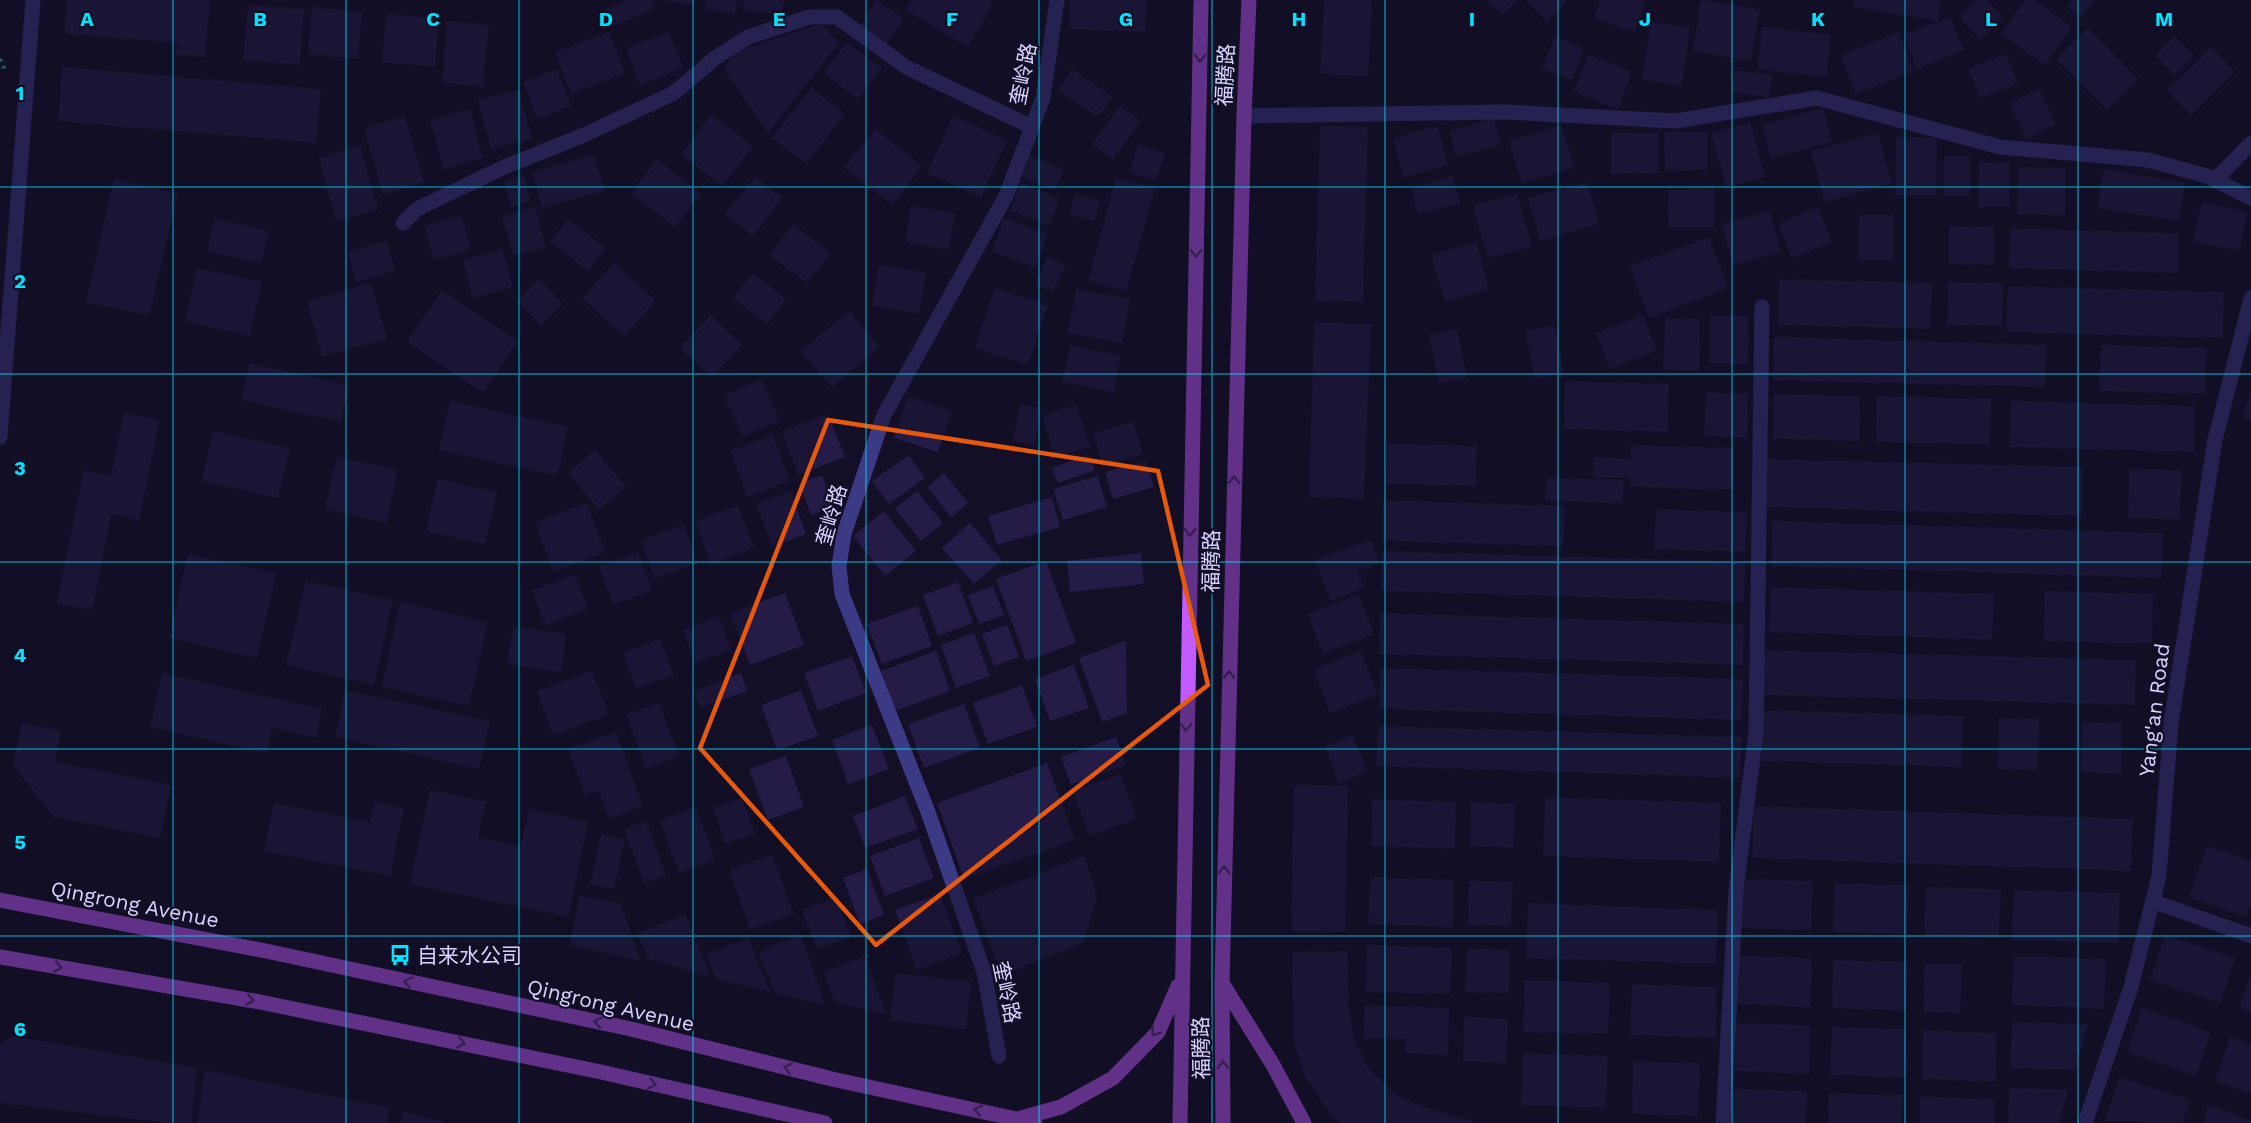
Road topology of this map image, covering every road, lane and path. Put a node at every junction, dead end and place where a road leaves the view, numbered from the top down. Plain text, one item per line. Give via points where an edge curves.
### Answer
1 (33, 0) edge
2 (1057, 0) edge
3 (1201, 0) edge
4 (1249, 0) edge
5 (1244, 116) junction
6 (1032, 127) junction
7 (2251, 143) edge
8 (2216, 180) junction
9 (2251, 198) edge
10 (403, 223) dead end
11 (2251, 298) edge
12 (1762, 306) dead end
13 (0, 437) edge
14 (0, 900) edge
15 (2152, 901) junction
16 (2251, 936) edge
17 (0, 957) edge
18 (1181, 980) junction
19 (1221, 982) junction
20 (999, 1056) dead end
21 (1019, 1118) junction
22 (825, 1123) edge
23 (1035, 1123) edge
24 (1180, 1123) edge
25 (1223, 1123) edge
26 (1305, 1123) edge
27 (1723, 1123) edge
28 (2085, 1123) edge

1 - 13 street
2 - 6 street, 奎岭路 via 1043,98
3 -> 18 main road, 福腾路
4 - 5 main road, 福腾路
5 - 8 street via 1505,112 1675,121 1817,98 2000,147 2148,160
19 -> 5 main road, 福腾路
6 - 10 street via 906,67 837,17 810,17 748,37 715,58 674,93 502,168 417,209
6 - 20 street, 奎岭路 via 1006,196 884,415 844,534 838,566 842,594 928,812 984,972
7 - 8 street
8 - 9 street
11 - 15 street, Yang'an Road via 2215,440 2171,723 2158,876
12 - 27 street via 1756,733 1736,890
21 -> 14 main road, Qingrong Avenue via 266,951
15 - 16 street
15 - 28 street, Yang'an Road via 2131,987
17 -> 22 main road via 260,1002
18 -> 21 main road via 1158,1032 1113,1078 1061,1107
18 - 24 main road, 福腾路
25 -> 19 main road, 福腾路
19 - 26 main road
21 - 23 main road, Qingrong Avenue

